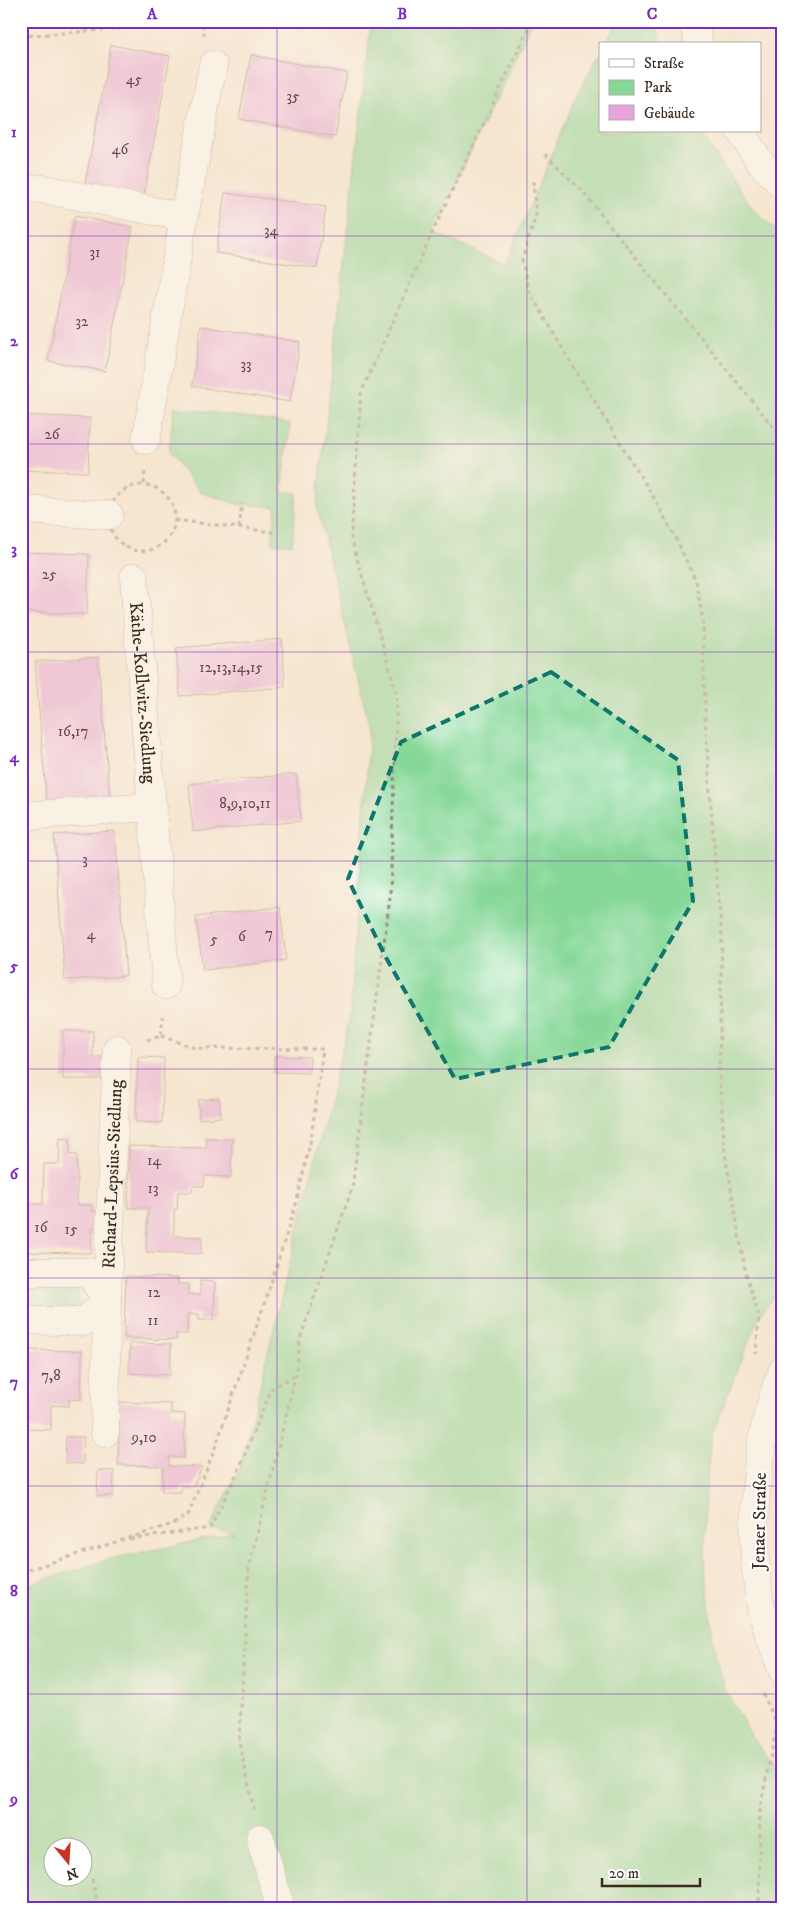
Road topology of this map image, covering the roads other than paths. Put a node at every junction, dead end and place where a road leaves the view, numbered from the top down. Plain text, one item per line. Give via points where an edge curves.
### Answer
1 (693, 21) edge
2 (698, 42) edge
3 (213, 65) dead end
4 (741, 132) edge
5 (783, 186) edge
6 (21, 188) edge
7 (184, 217) junction
8 (146, 440) dead end
9 (21, 510) edge
10 (109, 515) road end
11 (134, 578) dead end
12 (153, 807) junction
13 (21, 816) edge
14 (166, 985) road end
15 (117, 1048) road end
16 (21, 1272) edge
17 (107, 1300) junction
18 (21, 1320) edge
19 (783, 1370) edge
20 (105, 1433) dead end
21 (783, 1671) edge
22 (260, 1838) road end
23 (281, 1909) edge

1 - 2 street
3 - 7 street
4 - 5 street via 760,162
6 - 7 street via 43,189
7 - 8 street
9 - 10 street
11 - 12 street, Käthe-Kollwitz-Siedlung
12 - 13 street, Käthe-Kollwitz-Siedlung
12 - 14 street, Käthe-Kollwitz-Siedlung
15 - 17 street, Richard-Lepsius-Siedlung
16 - 17 street, Richard-Lepsius-Siedlung via 88,1272
17 - 18 street via 84,1322
17 - 20 street, Richard-Lepsius-Siedlung
19 - 21 street, Jenaer Straße via 762,1439 755,1515 760,1602
22 - 23 street

